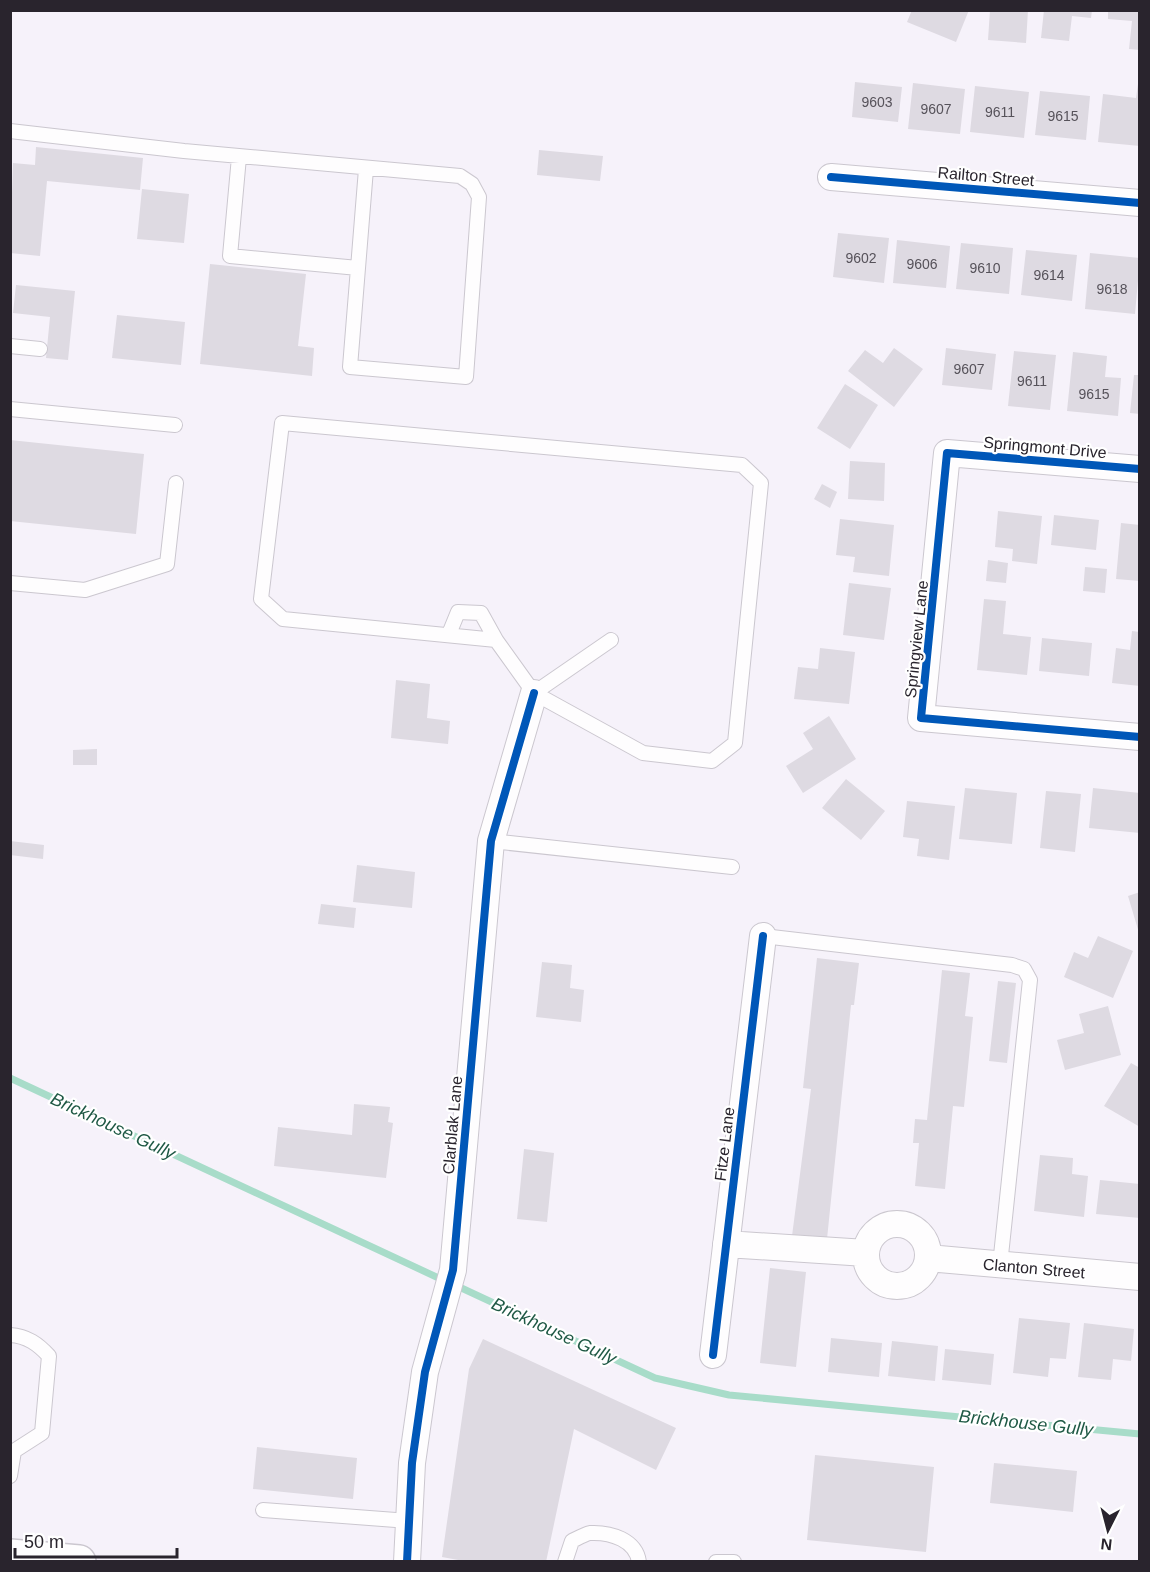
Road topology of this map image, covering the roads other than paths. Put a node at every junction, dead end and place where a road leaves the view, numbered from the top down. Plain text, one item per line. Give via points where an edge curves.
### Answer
1 (10, 130) edge
2 (239, 157) junction
3 (366, 169) junction
4 (831, 177) dead end
5 (1140, 202) edge
6 (358, 268) junction
7 (10, 345) edge
8 (40, 349) dead end
9 (10, 409) edge
10 (175, 425) dead end
11 (947, 453) joint
12 (1140, 469) edge
13 (176, 483) dead end
14 (10, 583) edge
15 (449, 634) junction
16 (496, 640) junction
17 (610, 640) dead end
18 (534, 693) junction
19 (1140, 737) edge
20 (491, 841) junction
21 (732, 867) dead end
22 (763, 936) joint
23 (726, 1244) junction
24 (866, 1253) junction
25 (928, 1258) junction
26 (1000, 1264) junction
27 (1140, 1277) edge
28 (10, 1335) edge
29 (713, 1355) dead end
30 (10, 1476) edge
31 (263, 1510) dead end
32 (409, 1521) junction
33 (10, 1556) edge
34 (79, 1562) edge
35 (406, 1562) edge
36 (565, 1562) edge
37 (639, 1562) edge
38 (716, 1562) edge
39 (734, 1562) edge

1 - 2 lane
2 - 3 lane
2 - 6 lane via 230,256
3 - 6 lane
3 - 6 lane via 460,176 472,184 479,197 466,377 350,367
4 - 5 street, Railton Street
7 - 8 lane
9 - 10 lane
11 - 12 street, Springmont Drive
11 - 19 street, Springview Lane via 921,718
13 - 14 lane via 167,564 85,590
15 - 16 lane
15 - 16 lane via 458,612 481,613
15 - 18 lane via 283,619 261,599 282,423 742,465 762,483 735,743 712,761 643,753
16 - 18 lane
17 - 18 lane
18 - 20 street, Clarblak Lane
20 - 21 lane
20 - 32 street, Clarblak Lane via 453,1270 425,1372 412,1463
22 - 23 street, Fitze Lane
22 - 26 lane via 1024,969 1030,980
23 - 24 street
23 - 29 street, Fitze Lane
24 - 25 street via 874,1275 895,1285 917,1279
24 - 25 street via 877,1232 899,1224 921,1235
25 - 26 street, Clanton Street
26 - 27 street, Clanton Street
28 - 30 lane via 22,1336 49,1356 42,1433 14,1451
31 - 32 lane
32 - 35 street, Clarblak Lane
33 - 34 main road
36 - 37 lane via 572,1541 589,1533 628,1540 637,1550
38 - 39 lane

